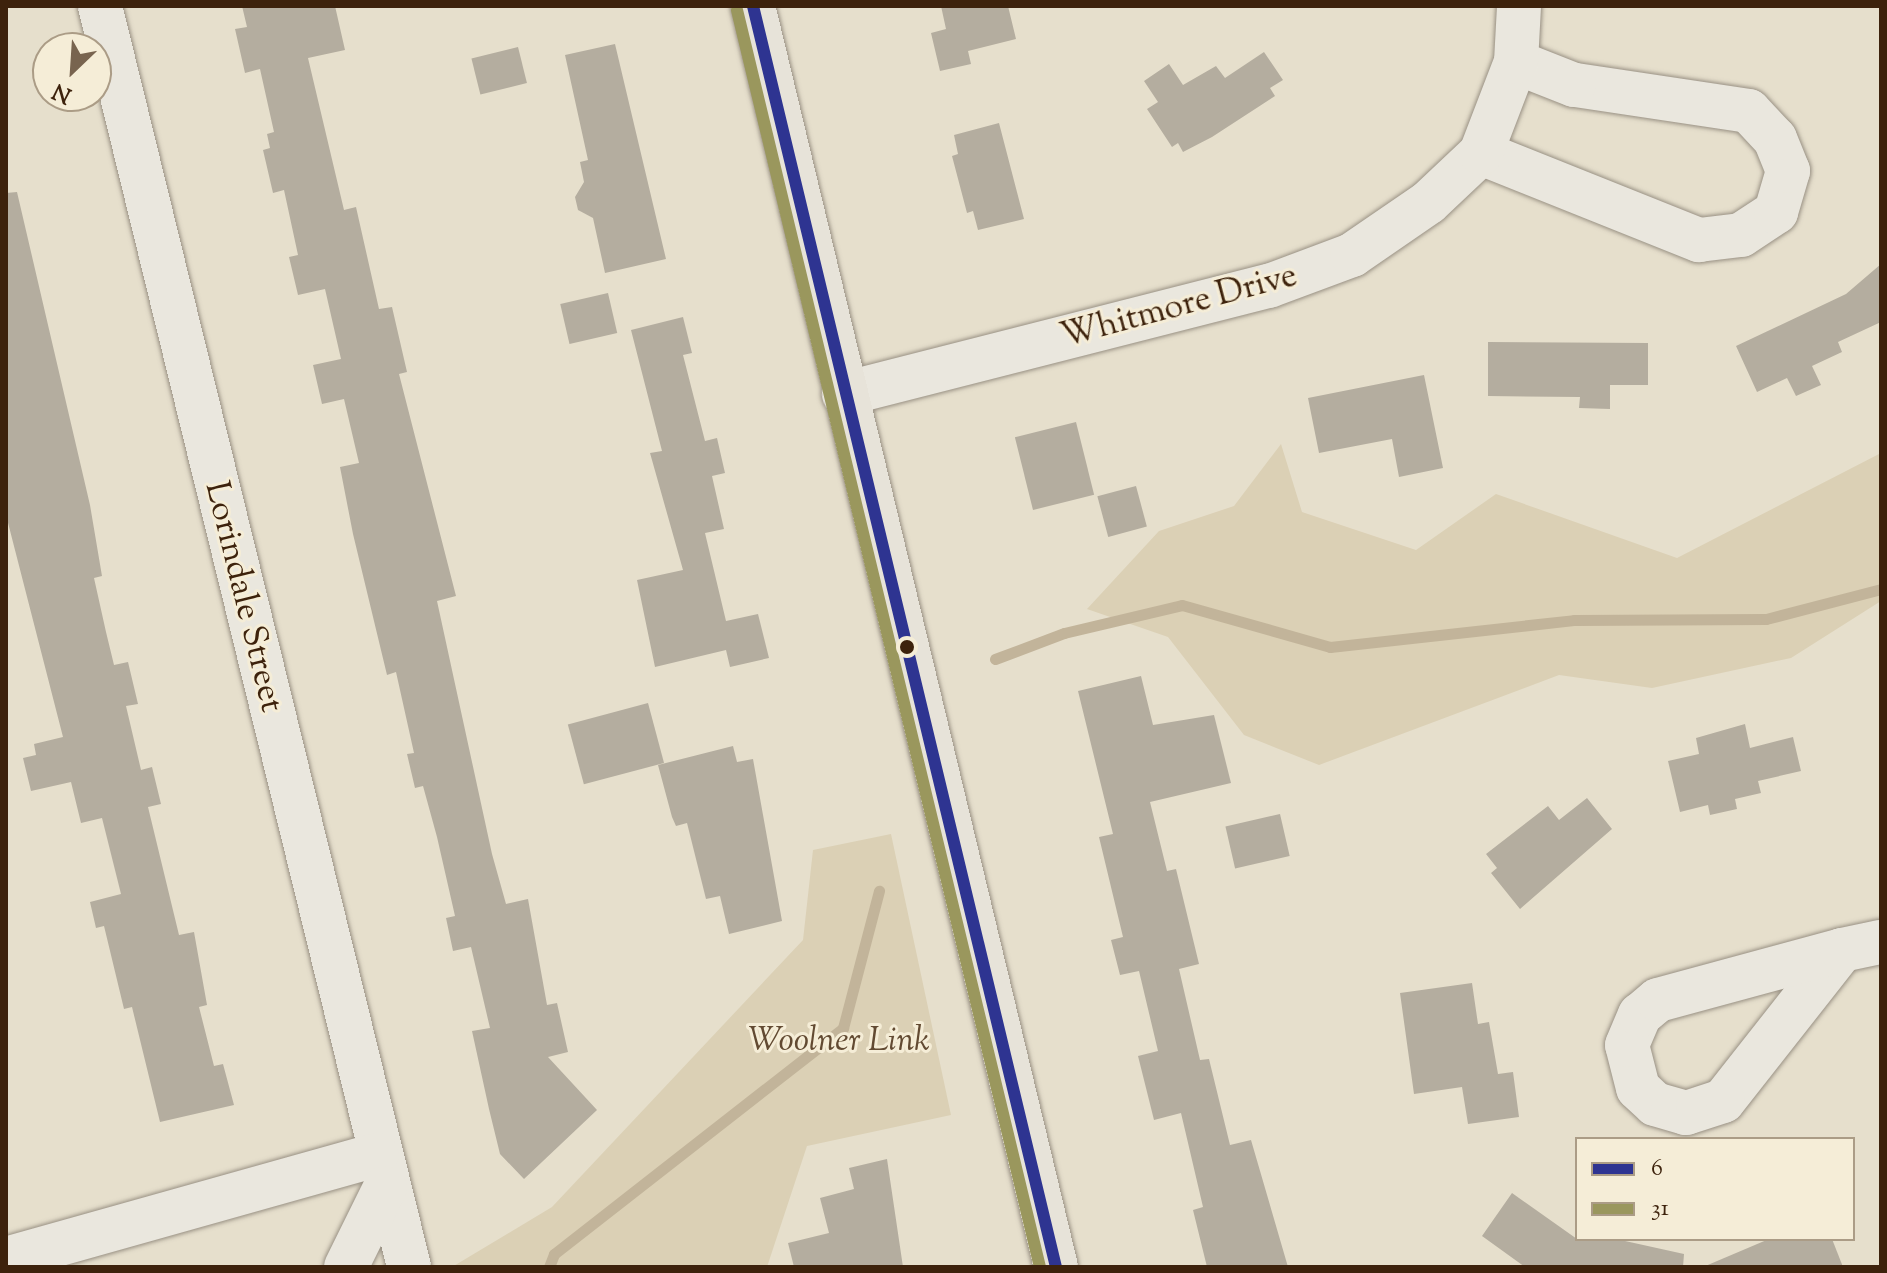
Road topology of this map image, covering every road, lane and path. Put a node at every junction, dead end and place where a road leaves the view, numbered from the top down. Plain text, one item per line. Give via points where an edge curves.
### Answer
1 (100, 6) edge
2 (753, 6) edge
3 (1519, 6) edge
4 (1516, 62) junction
5 (1481, 153) junction
6 (844, 394) junction
7 (1862, 946) edge
8 (381, 1172) junction
9 (6, 1259) edge
10 (346, 1267) edge
11 (409, 1267) edge
12 (1056, 1267) edge

1 - 8 street, Lorindale Street
2 - 6 main road
3 - 4 street, Whitmore Drive
4 - 5 street, Whitmore Drive
4 - 5 street via 1574,85 1749,111 1775,139 1788,171 1776,212 1741,235 1699,240
5 - 6 street, Whitmore Drive via 1429,202 1352,255 1269,286
6 - 12 main road
7 - 7 street via 1658,1000 1640,1015 1627,1045 1638,1088 1655,1104 1686,1113 1723,1101
8 - 9 street
8 - 10 street
8 - 11 street, Lorindale Street

